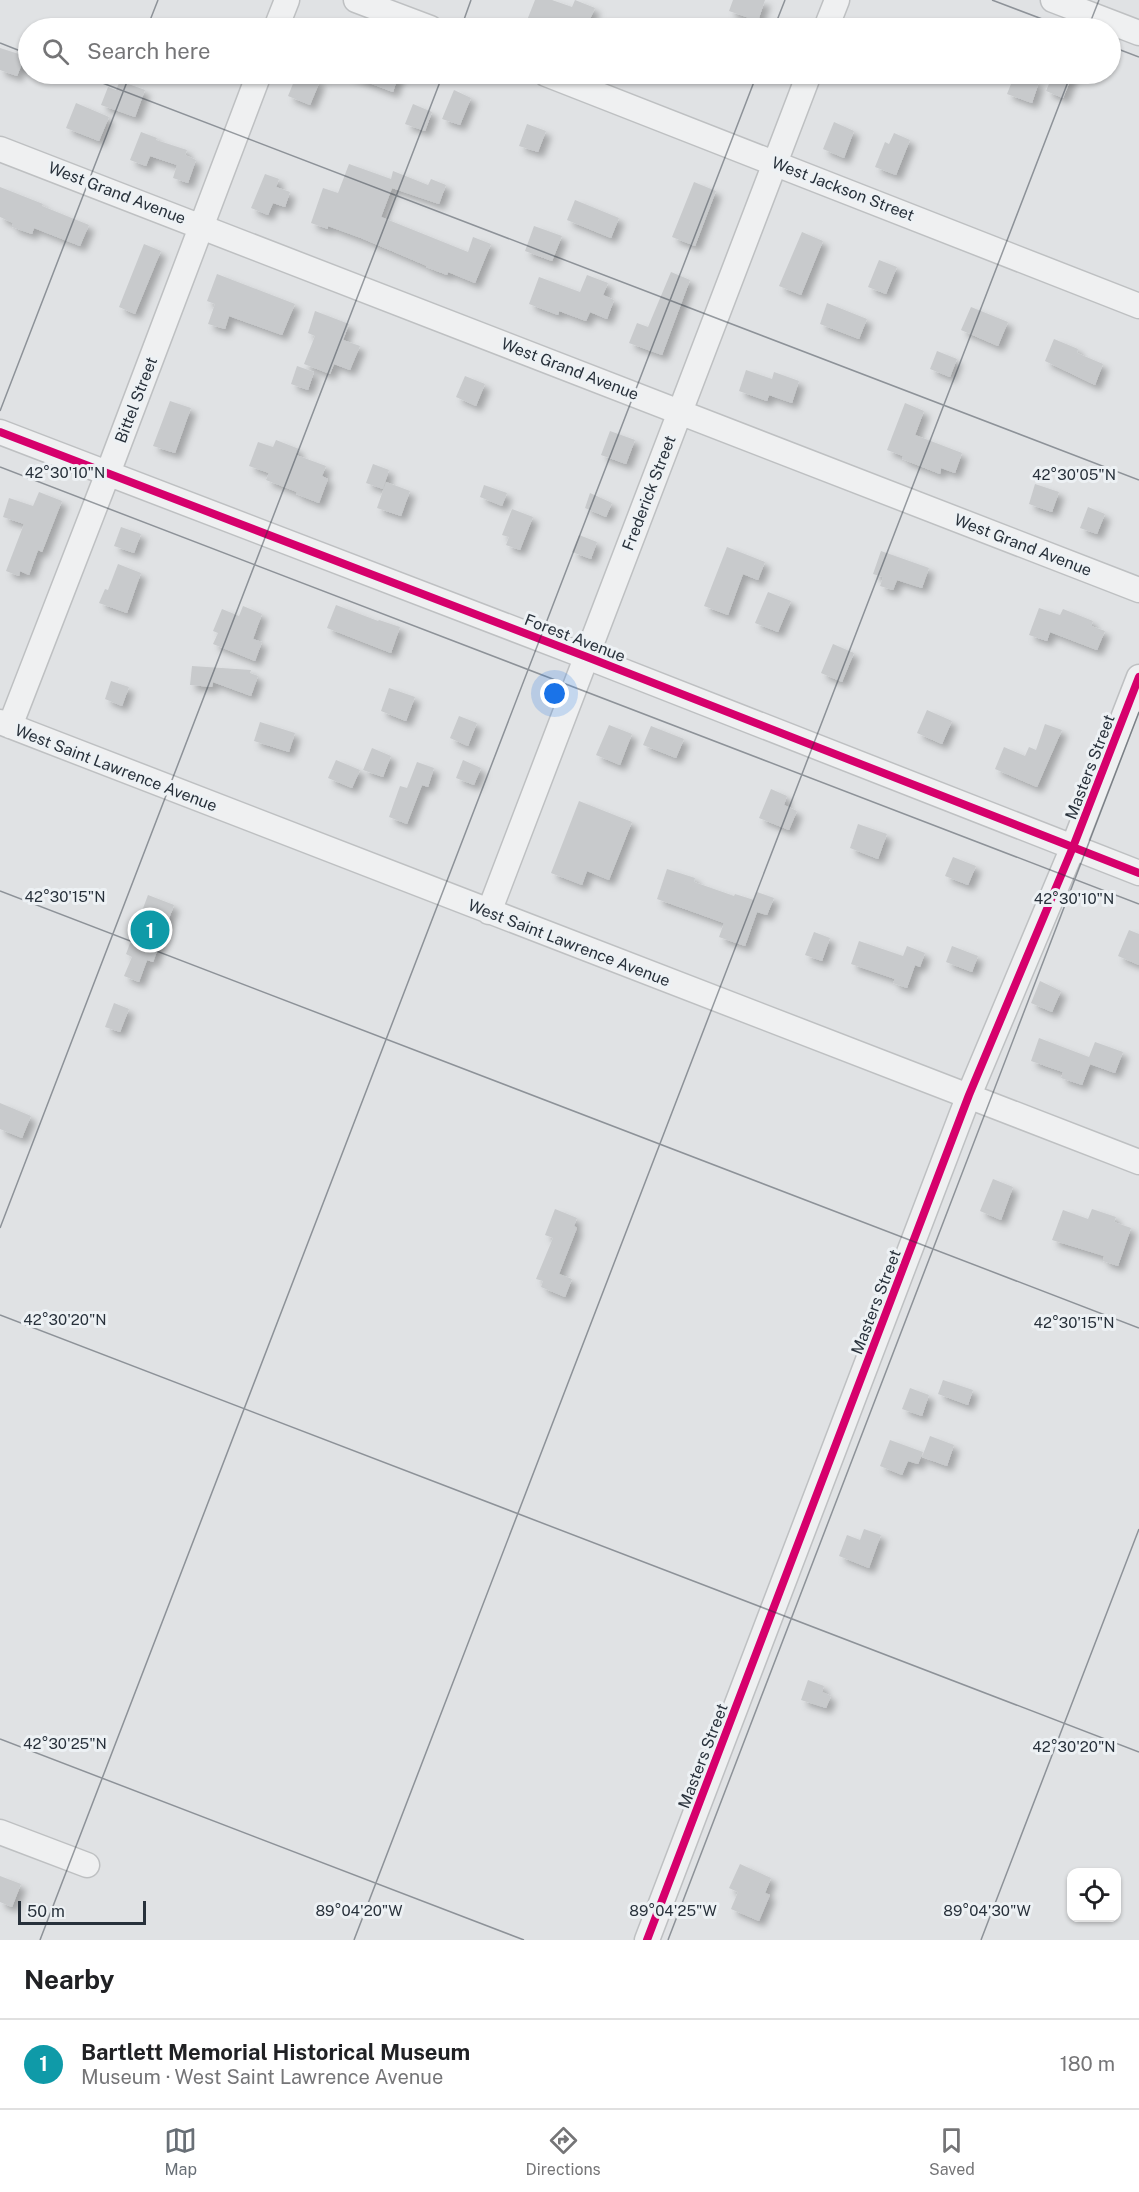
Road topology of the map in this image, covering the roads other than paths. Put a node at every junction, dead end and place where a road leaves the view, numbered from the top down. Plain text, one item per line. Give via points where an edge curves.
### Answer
1 (287, 0) edge
2 (357, 0) edge
3 (837, 0) edge
4 (1053, 0) edge
5 (280, 18) edge
6 (404, 18) edge
7 (830, 18) edge
8 (1100, 18) edge
9 (1121, 26) edge
10 (1139, 33) edge
11 (255, 84) edge
12 (572, 84) edge
13 (805, 84) edge
14 (0, 149) edge
15 (775, 162) junction
16 (201, 226) junction
17 (1139, 306) edge
18 (680, 412) junction
19 (0, 432) edge
20 (108, 473) junction
21 (1139, 591) edge
22 (587, 657) junction
23 (1139, 677) edge
24 (5, 724) edge
25 (1073, 847) junction
26 (1139, 873) edge
27 (489, 912) junction
28 (969, 1095) junction
29 (1139, 1162) edge
30 (0, 1832) edge
31 (87, 1865) dead end
32 (647, 1940) edge

1 - 5 street
2 - 6 street
3 - 7 street
4 - 8 street
9 - 10 street
11 - 16 street, Bittel Street
12 - 15 street, West Jackson Street
13 - 15 street, Frederick Street
14 - 16 street, West Grand Avenue
15 - 17 street, West Jackson Street
15 - 18 street, Frederick Street
16 - 18 street, West Grand Avenue
16 - 20 street, Bittel Street
18 - 21 street, West Grand Avenue
18 - 22 street, Frederick Street
19 - 20 street, Forest Avenue
20 - 22 street, Forest Avenue
20 - 24 street, Bittel Street
22 - 25 street, Forest Avenue
22 - 27 street, Frederick Street
23 - 25 street, Masters Street
24 - 27 street, West Saint Lawrence Avenue
25 - 26 street, Forest Avenue
25 - 28 street, Masters Street
27 - 28 street, West Saint Lawrence Avenue
28 - 29 street, West Saint Lawrence Avenue
28 - 32 street, Masters Street
30 - 31 street

